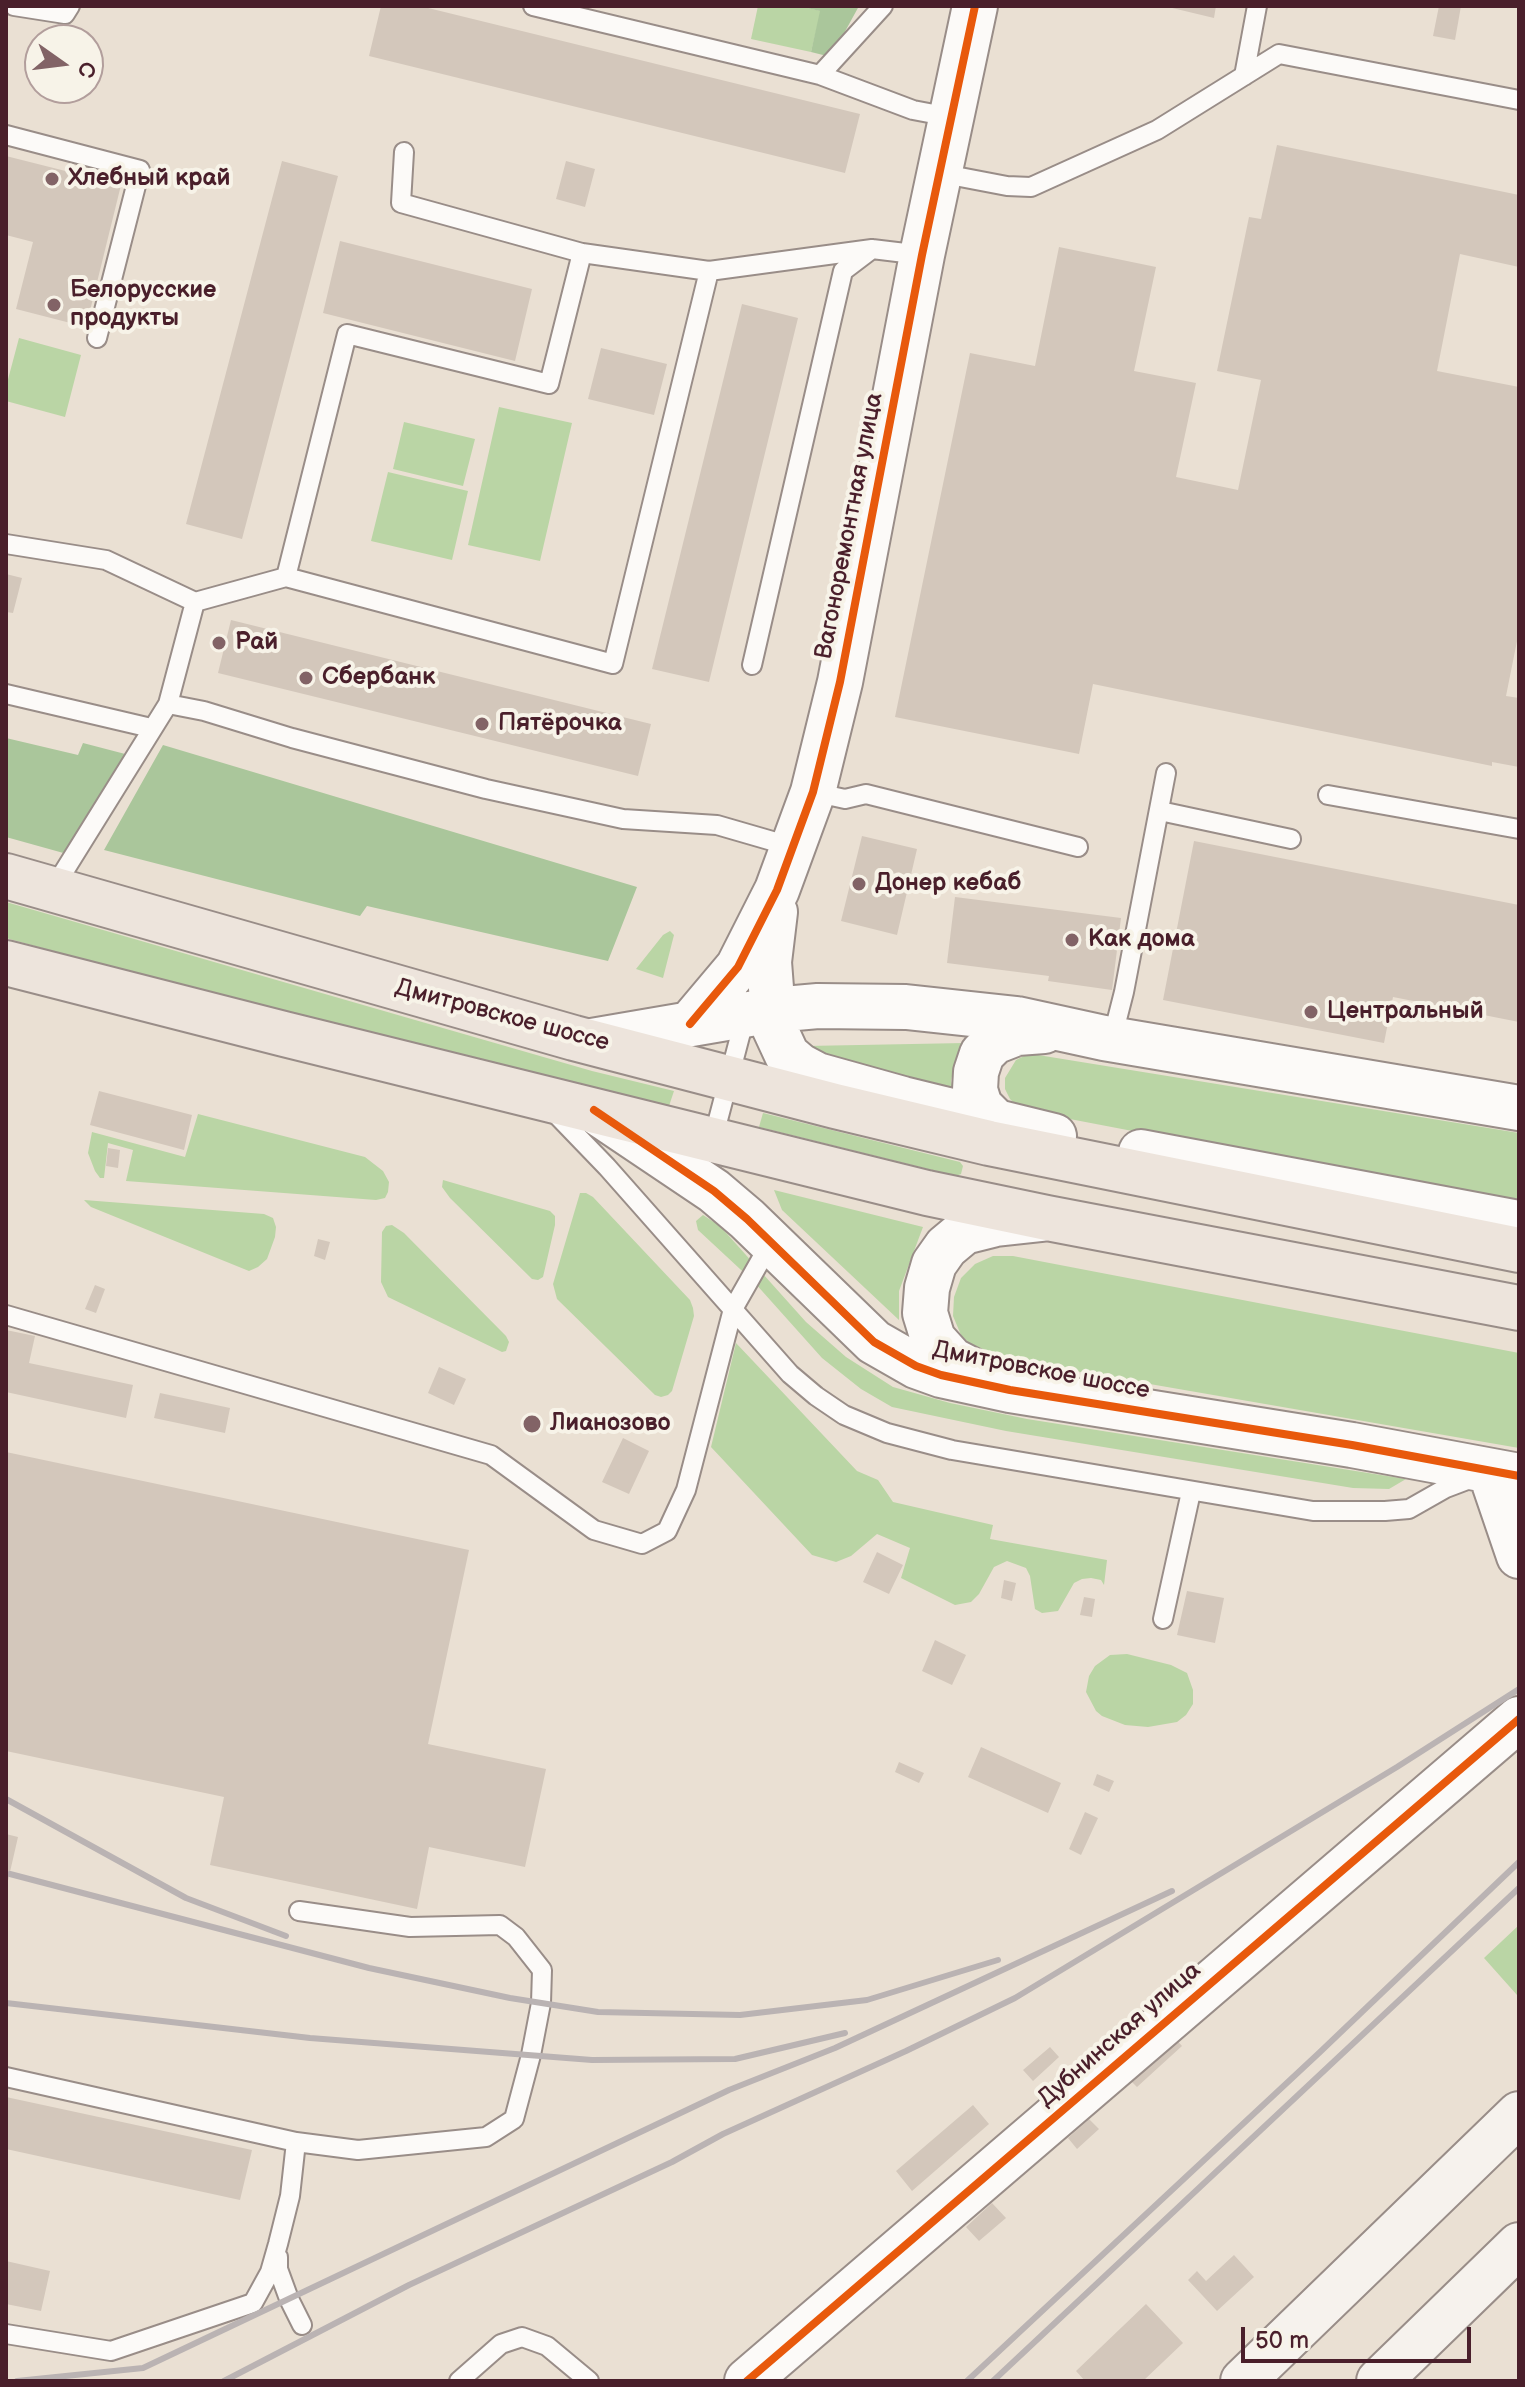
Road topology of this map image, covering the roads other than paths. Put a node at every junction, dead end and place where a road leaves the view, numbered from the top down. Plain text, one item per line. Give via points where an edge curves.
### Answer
1 (14, 6) edge
2 (70, 6) edge
3 (533, 6) edge
4 (883, 6) edge
5 (975, 6) edge
6 (1257, 6) edge
7 (820, 75) junction
8 (1244, 76) junction
9 (1518, 95) edge
10 (950, 117) junction
11 (6, 135) edge
12 (404, 152) dead end
13 (939, 173) junction
14 (872, 249) junction
15 (582, 253) junction
16 (922, 255) junction
17 (709, 271) junction
18 (97, 338) dead end
19 (6, 544) edge
20 (286, 577) junction
21 (195, 602) junction
22 (752, 665) dead end
23 (6, 694) edge
24 (168, 704) junction
25 (151, 728) junction
26 (1166, 773) dead end
27 (813, 792) junction
28 (1328, 795) dead end
29 (1160, 811) junction
30 (1519, 829) edge
31 (1291, 839) dead end
32 (793, 847) junction
33 (1078, 847) dead end
34 (6, 876) edge
35 (52, 890) junction
36 (777, 890) junction
37 (6, 963) edge
38 (755, 1003) junction
39 (690, 1024) junction
40 (1059, 1029) junction
41 (1112, 1039) junction
42 (592, 1041) junction
43 (730, 1078) junction
44 (538, 1095) junction
45 (1519, 1108) edge
46 (594, 1110) junction
47 (996, 1122) junction
48 (713, 1139) junction
49 (1047, 1218) junction
50 (1519, 1223) edge
51 (771, 1242) junction
52 (1519, 1250) edge
53 (1519, 1308) edge
54 (733, 1309) junction
55 (6, 1315) edge
56 (1010, 1390) junction
57 (1504, 1473) edge
58 (1191, 1492) junction
59 (1519, 1556) edge
60 (1163, 1619) dead end
61 (1519, 1719) edge
62 (299, 1911) dead end
63 (6, 2077) edge
64 (1519, 2114) edge
65 (296, 2142) junction
66 (278, 2244) junction
67 (1519, 2245) edge
68 (302, 2325) dead end
69 (6, 2334) edge
70 (587, 2380) edge
71 (459, 2381) edge
72 (747, 2381) edge
73 (1243, 2381) edge
74 (1379, 2381) edge

1 - 2 lane via 65,14
3 - 7 lane
4 - 7 lane
5 - 10 street, Вагоноремонтная улица
6 - 8 lane
7 - 10 lane via 913,110
8 - 9 lane via 1279,54
8 - 13 lane via 1157,130 1031,187
10 - 13 street, Вагоноремонтная улица
11 - 18 lane via 140,170
12 - 15 lane via 401,203
13 - 16 street, Вагоноремонтная улица
14 - 16 lane
14 - 17 lane
14 - 22 lane via 843,271
15 - 17 lane
15 - 20 lane via 549,384 347,334
16 - 27 street, Вагоноремонтная улица via 840,682
17 - 20 lane via 613,664
19 - 21 lane via 106,560
20 - 21 lane
21 - 24 lane
23 - 25 lane
24 - 25 lane
24 - 32 lane via 486,789 623,819 717,825
25 - 35 lane
26 - 29 lane
27 - 32 street, Вагоноремонтная улица
27 - 33 lane via 845,799 866,794
28 - 30 lane
29 - 31 lane
29 - 41 lane
32 - 36 street, Вагоноремонтная улица
34 - 35 main road, Дмитровское шоссе
35 - 42 main road, Дмитровское шоссе
36 - 38 street, Вагоноремонтная улица via 769,962
36 - 39 street, Вагоноремонтная улица via 738,967
37 - 44 main road, Дмитровское шоссе
38 - 39 street
38 - 40 street via 906,1007
38 - 43 lane
38 - 47 street, Вагоноремонтная улица via 787,1055 817,1075
39 - 42 street
40 - 41 street
40 - 47 street via 1017,1033 994,1042 982,1054 975,1090 980,1106
41 - 45 street
42 - 43 main road, Дмитровское шоссе
43 - 48 lane
43 - 52 main road, Дмитровское шоссе via 989,1143
44 - 46 main road, Дмитровское шоссе
44 - 54 lane
46 - 48 main road, Дмитровское шоссе
46 - 51 street, Дмитровское шоссе via 714,1191
47 - 50 street, Вагоноремонтная улица
48 - 49 main road, Дмитровское шоссе
49 - 53 main road, Дмитровское шоссе
49 - 56 street, Дмитровское шоссе via 964,1232 934,1264 927,1288 925,1313 933,1339 952,1360
51 - 54 lane
51 - 56 street, Дмитровское шоссе via 874,1342 941,1375
54 - 55 lane via 686,1490 667,1531 642,1544 594,1530 491,1455
54 - 58 lane via 816,1396 887,1433 952,1450
56 - 57 street, Дмитровское шоссе
57 - 58 lane via 1446,1488 1409,1509 1385,1511 1313,1511
57 - 59 street
58 - 60 lane
61 - 72 street, Дубнинская улица
62 - 65 lane via 410,1927 500,1925 542,1970 541,2003 514,2119 486,2137 358,2150
63 - 65 lane
64 - 73 main road
65 - 66 lane
66 - 68 lane via 278,2269
66 - 69 lane via 253,2303 111,2351
67 - 74 main road
70 - 71 lane via 547,2346 522,2337 501,2344

